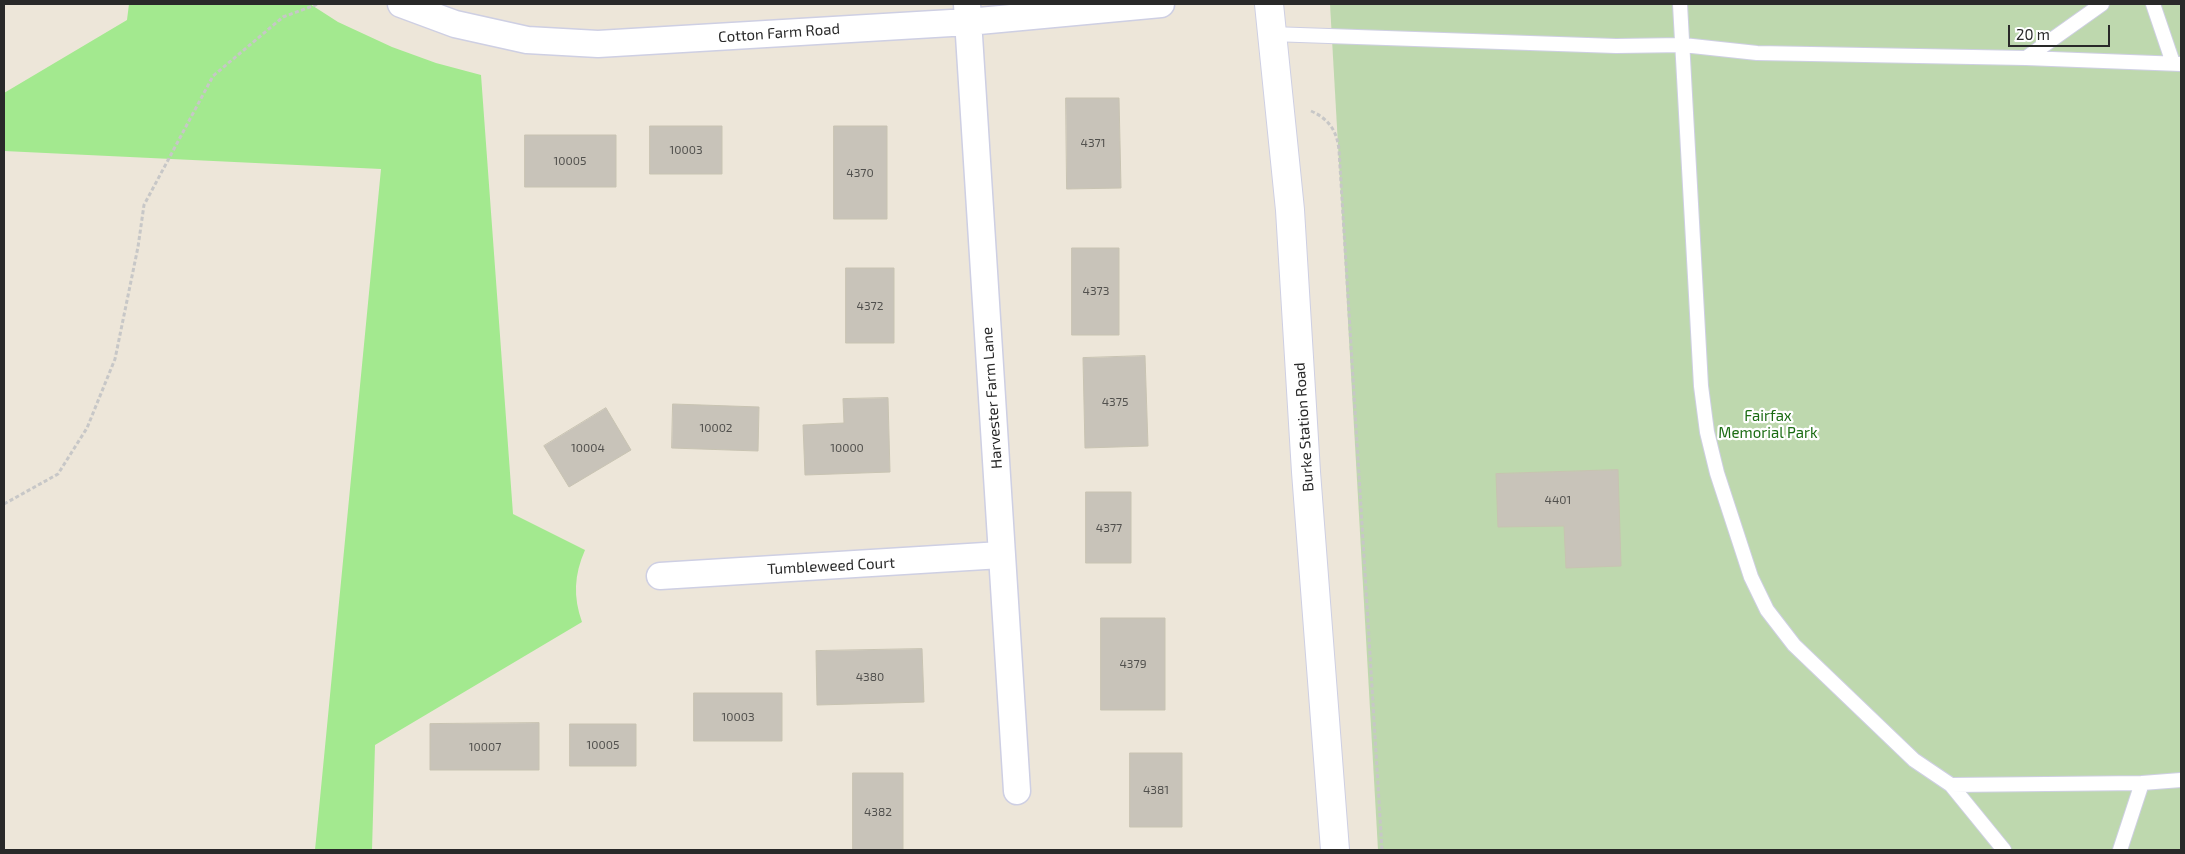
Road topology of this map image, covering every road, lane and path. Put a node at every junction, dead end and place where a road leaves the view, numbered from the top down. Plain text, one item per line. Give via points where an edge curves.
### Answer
1 (318, 4) edge
2 (401, 4) edge
3 (1161, 4) edge
4 (1270, 4) edge
5 (1680, 4) edge
6 (2102, 4) edge
7 (2153, 4) edge
8 (968, 13) edge
9 (1271, 34) junction
10 (1683, 45) junction
11 (2026, 58) junction
12 (2177, 64) edge
13 (1279, 106) junction
14 (4, 504) edge
15 (1001, 555) junction
16 (660, 576) dead end
17 (2181, 780) edge
18 (2142, 783) junction
19 (1951, 785) junction
20 (1016, 791) dead end
21 (1335, 850) edge
22 (1382, 850) edge
23 (2004, 850) edge
24 (2120, 850) edge

1 - 14 path via 283,17 213,76 144,205 115,359 88,428 58,474
2 - 8 street, Cotton Farm Road via 455,24 526,40 598,44
3 - 8 street, Cotton Farm Road
4 - 9 street, Burke Station Road
5 - 10 lane
6 - 11 lane
7 - 12 lane
8 - 15 street, Harvester Farm Lane
9 - 10 lane via 1616,46
9 - 13 street, Burke Station Road
10 - 11 lane via 1757,53
10 - 19 lane via 1701,386 1717,473 1751,576 1767,610 1794,644 1914,760
11 - 12 lane
13 - 21 street, Burke Station Road via 1290,210
13 - 22 path via 1313,112 1328,122 1337,134
15 - 16 street, Tumbleweed Court
15 - 20 street, Harvester Farm Lane
17 - 18 lane
18 - 19 lane
18 - 24 lane
19 - 23 lane

